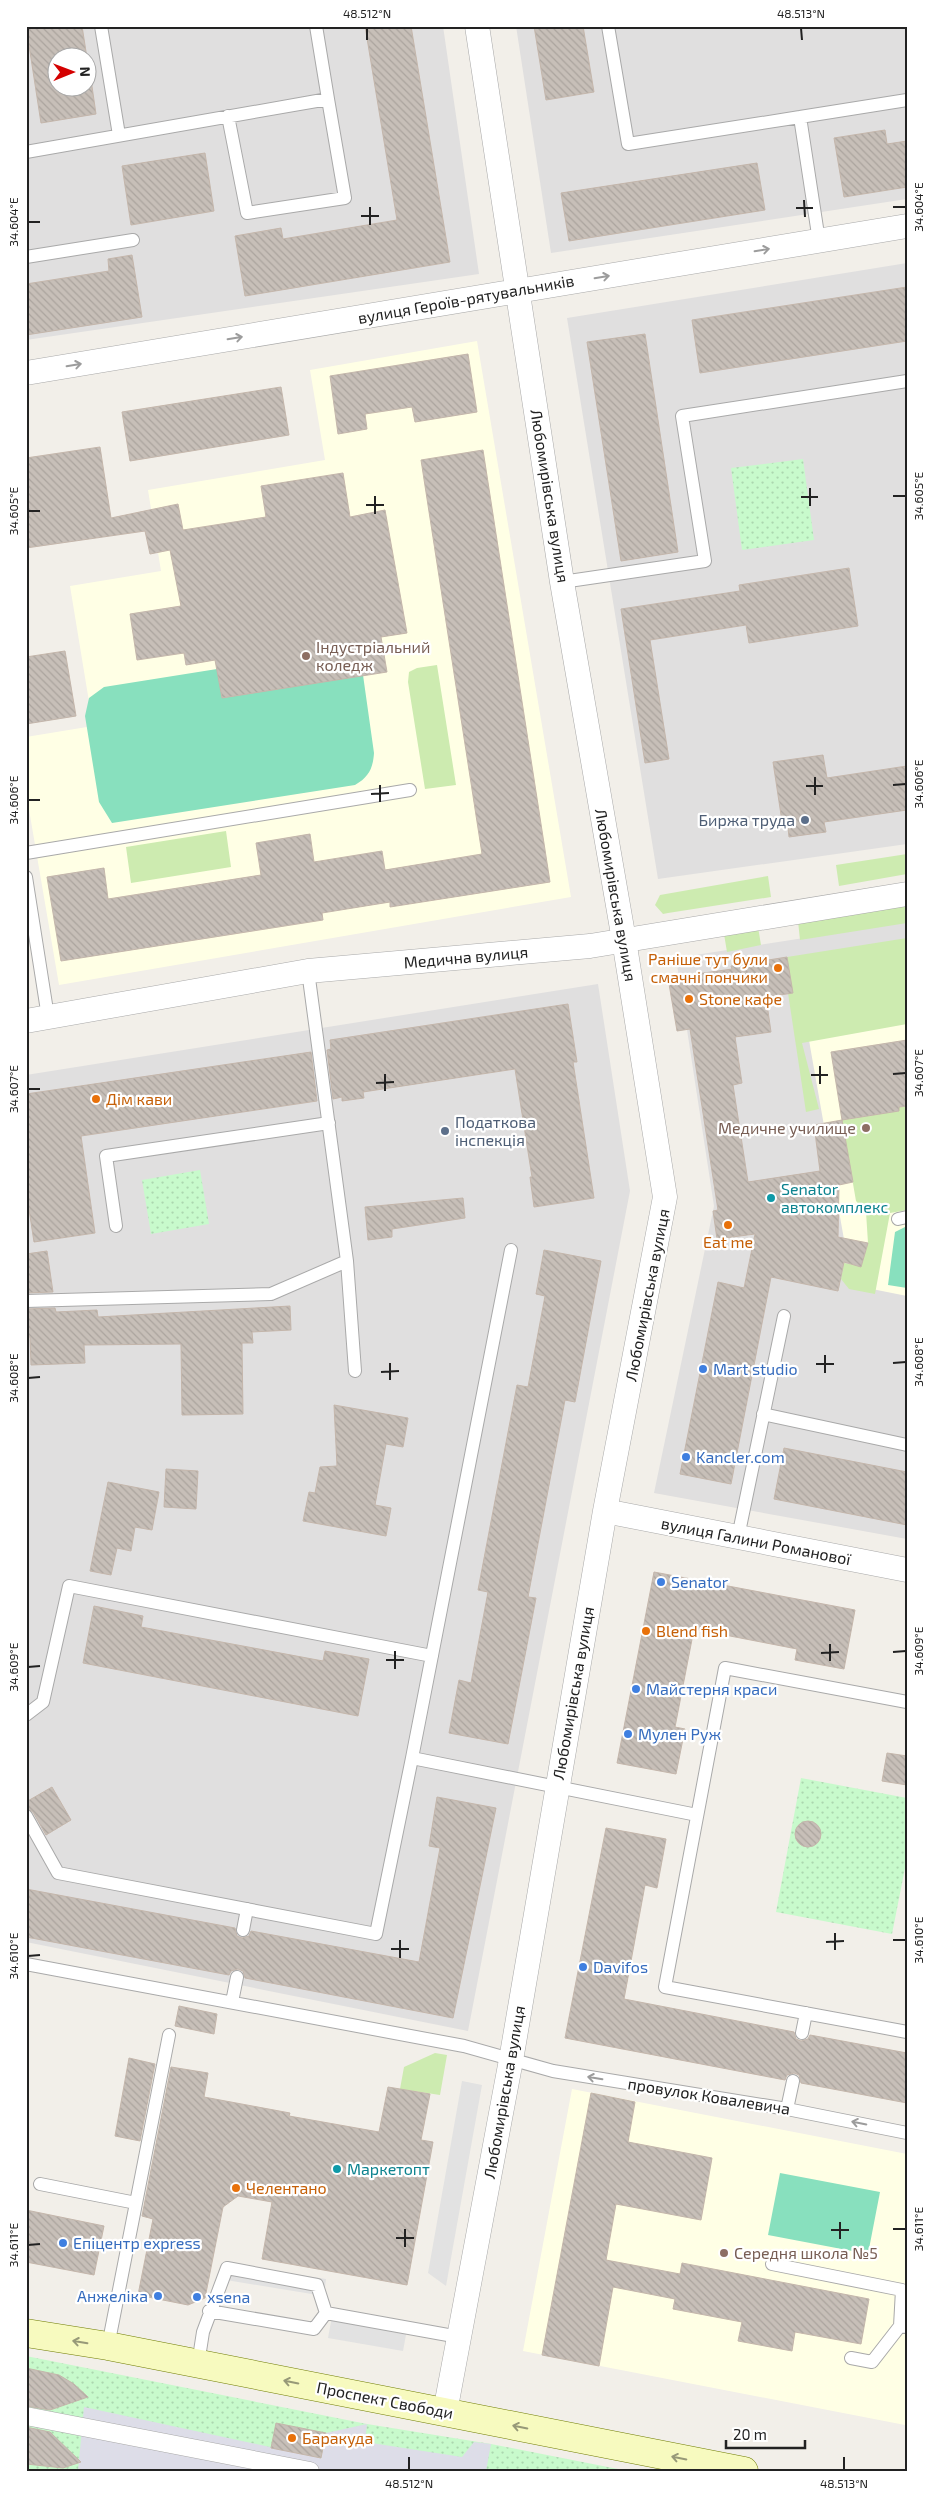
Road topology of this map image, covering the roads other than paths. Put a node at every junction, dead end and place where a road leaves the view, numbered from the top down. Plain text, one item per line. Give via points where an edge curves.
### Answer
1 (101, 26) edge
2 (316, 26) edge
3 (477, 26) edge
4 (608, 26) edge
5 (328, 99) junction
6 (907, 100) edge
7 (228, 116) junction
8 (800, 117) junction
9 (119, 135) junction
10 (26, 152) edge
11 (907, 226) edge
12 (133, 240) dead end
13 (819, 241) junction
14 (26, 257) edge
15 (518, 290) junction
16 (26, 373) edge
17 (907, 381) edge
18 (562, 582) junction
19 (410, 790) dead end
20 (26, 853) edge
21 (26, 877) edge
22 (907, 894) edge
23 (624, 940) junction
24 (308, 971) junction
25 (37, 1019) edge
26 (329, 1123) junction
27 (116, 1226) dead end
28 (511, 1250) dead end
29 (347, 1261) junction
30 (26, 1301) edge
31 (784, 1316) dead end
32 (355, 1371) dead end
33 (764, 1414) junction
34 (907, 1445) edge
35 (605, 1511) junction
36 (738, 1537) junction
37 (907, 1570) edge
38 (432, 1656) junction
39 (907, 1702) edge
40 (26, 1714) edge
41 (412, 1758) junction
42 (556, 1788) junction
43 (697, 1815) junction
44 (26, 1816) edge
45 (247, 1909) junction
46 (243, 1930) dead end
47 (26, 1964) edge
48 (237, 1977) dead end
49 (232, 2002) junction
50 (806, 2013) junction
51 (907, 2032) edge
52 (802, 2033) dead end
53 (168, 2035) dead end
54 (511, 2060) junction
55 (793, 2081) dead end
56 (787, 2109) junction
57 (907, 2133) edge
58 (40, 2184) dead end
59 (136, 2203) junction
60 (772, 2264) dead end
61 (210, 2311) junction
62 (326, 2313) junction
63 (903, 2326) edge
64 (26, 2333) edge
65 (459, 2337) junction
66 (108, 2346) junction
67 (851, 2358) dead end
68 (198, 2364) junction
69 (445, 2412) junction
70 (26, 2416) edge
71 (310, 2471) edge
72 (744, 2471) edge

1 - 9 lane
2 - 5 lane
3 - 15 street, Любомирівська вулиця
4 - 8 lane via 628,144
5 - 7 lane
5 - 7 lane via 345,198 247,214
6 - 8 lane
7 - 9 lane
8 - 13 lane
9 - 10 lane
11 - 13 street, вулиця Героїв-рятувальників
12 - 14 lane
15 -> 13 street, вулиця Героїв-рятувальників
16 -> 15 street, вулиця Героїв-рятувальників
15 - 18 street, Любомирівська вулиця
17 - 18 lane via 682,416 705,561
18 - 23 street, Любомирівська вулиця
19 - 20 lane
21 - 25 lane
22 - 23 street, Медична вулиця
23 - 24 street, Медична вулиця via 590,946
23 - 35 street, Любомирівська вулиця via 665,1197
24 - 25 street, Медична вулиця
24 - 26 lane
26 - 27 lane via 106,1156
26 - 29 lane
28 - 38 lane
29 - 30 lane via 271,1294
29 - 32 lane
31 - 33 lane
33 - 34 lane
33 - 36 lane
35 - 36 street, вулиця Галини Романової
35 - 42 street, Любомирівська вулиця
36 - 37 street, вулиця Галини Романової
38 - 40 lane via 68,1586 43,1702
38 - 41 lane
39 - 43 lane via 725,1668
41 - 42 lane
41 - 45 lane via 376,1934
42 - 43 lane
42 - 54 street, Любомирівська вулиця
43 - 50 lane via 665,1987
44 - 45 lane via 58,1873
45 - 46 lane
47 - 49 lane, провулок Ковалевича
48 - 49 lane
49 - 54 lane, провулок Ковалевича via 464,2046
50 - 51 lane
50 - 52 lane
53 - 59 lane
56 -> 54 lane, провулок Ковалевича via 553,2071
54 - 65 street, Любомирівська вулиця
55 - 56 lane
57 -> 56 lane, провулок Ковалевича
58 - 59 lane
59 - 66 lane
60 - 63 lane via 902,2290
61 - 62 lane via 314,2328
61 - 62 lane via 227,2268 317,2284
61 - 68 lane
62 - 65 lane
63 - 67 lane via 872,2362
66 -> 64 main road, Проспект Свободи
65 - 69 street, Любомирівська вулиця
66 - 68 main road, Проспект Свободи
69 -> 68 main road, Проспект Свободи
72 -> 69 main road, Проспект Свободи
70 - 71 street

